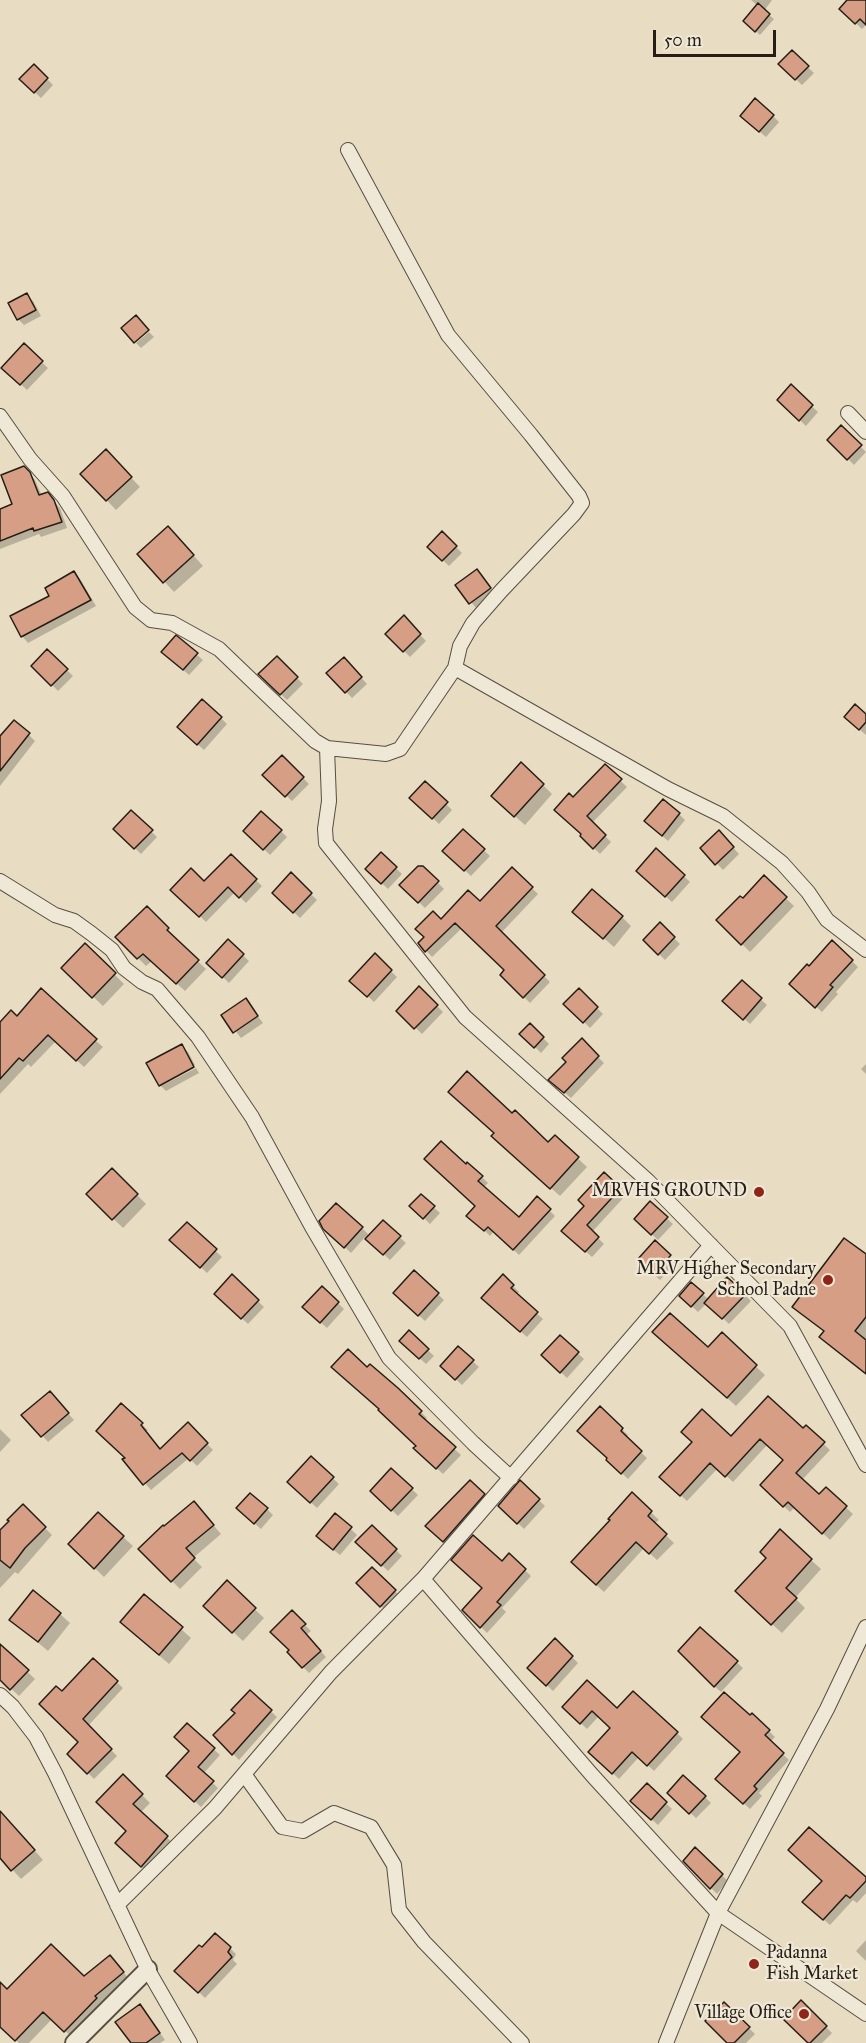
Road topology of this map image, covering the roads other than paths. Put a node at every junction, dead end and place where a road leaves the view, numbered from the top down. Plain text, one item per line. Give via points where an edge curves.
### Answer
1 (348, 150) dead end
2 (848, 413) dead end
3 (1, 417) edge
4 (866, 432) edge
5 (455, 668) junction
6 (327, 748) junction
7 (0, 881) edge
8 (866, 950) edge
9 (711, 1245) junction
10 (866, 1465) edge
11 (511, 1478) junction
12 (423, 1579) junction
13 (866, 1627) edge
14 (0, 1695) edge
15 (244, 1774) junction
16 (117, 1905) junction
17 (718, 1913) junction
18 (148, 1969) junction
19 (866, 2014) edge
20 (74, 2043) edge
21 (190, 2043) edge
22 (522, 2043) edge
23 (666, 2043) edge

1 - 5 street via 448,335 582,502 473,623 460,646
2 - 4 street
3 - 6 street via 30,459 63,496 135,607 151,620 172,623 219,649
5 - 6 street via 400,749 386,754
5 - 8 street via 723,816 782,863 827,920
6 - 9 street via 326,843 465,1017 648,1181
7 - 11 street via 55,915 74,921 112,950 124,968 157,989 198,1037 252,1117 389,1358
9 - 10 street via 790,1326
9 - 11 street
11 - 12 street
12 - 15 street via 331,1672
12 - 17 street via 592,1775
13 - 17 street via 827,1709
14 - 16 street via 36,1737
15 - 16 street via 216,1808
15 - 22 street via 282,1827 303,1831 334,1813 371,1827 394,1865 399,1910 424,1942
16 - 18 street
17 - 19 street
17 - 23 street
18 - 20 street
18 - 21 street

